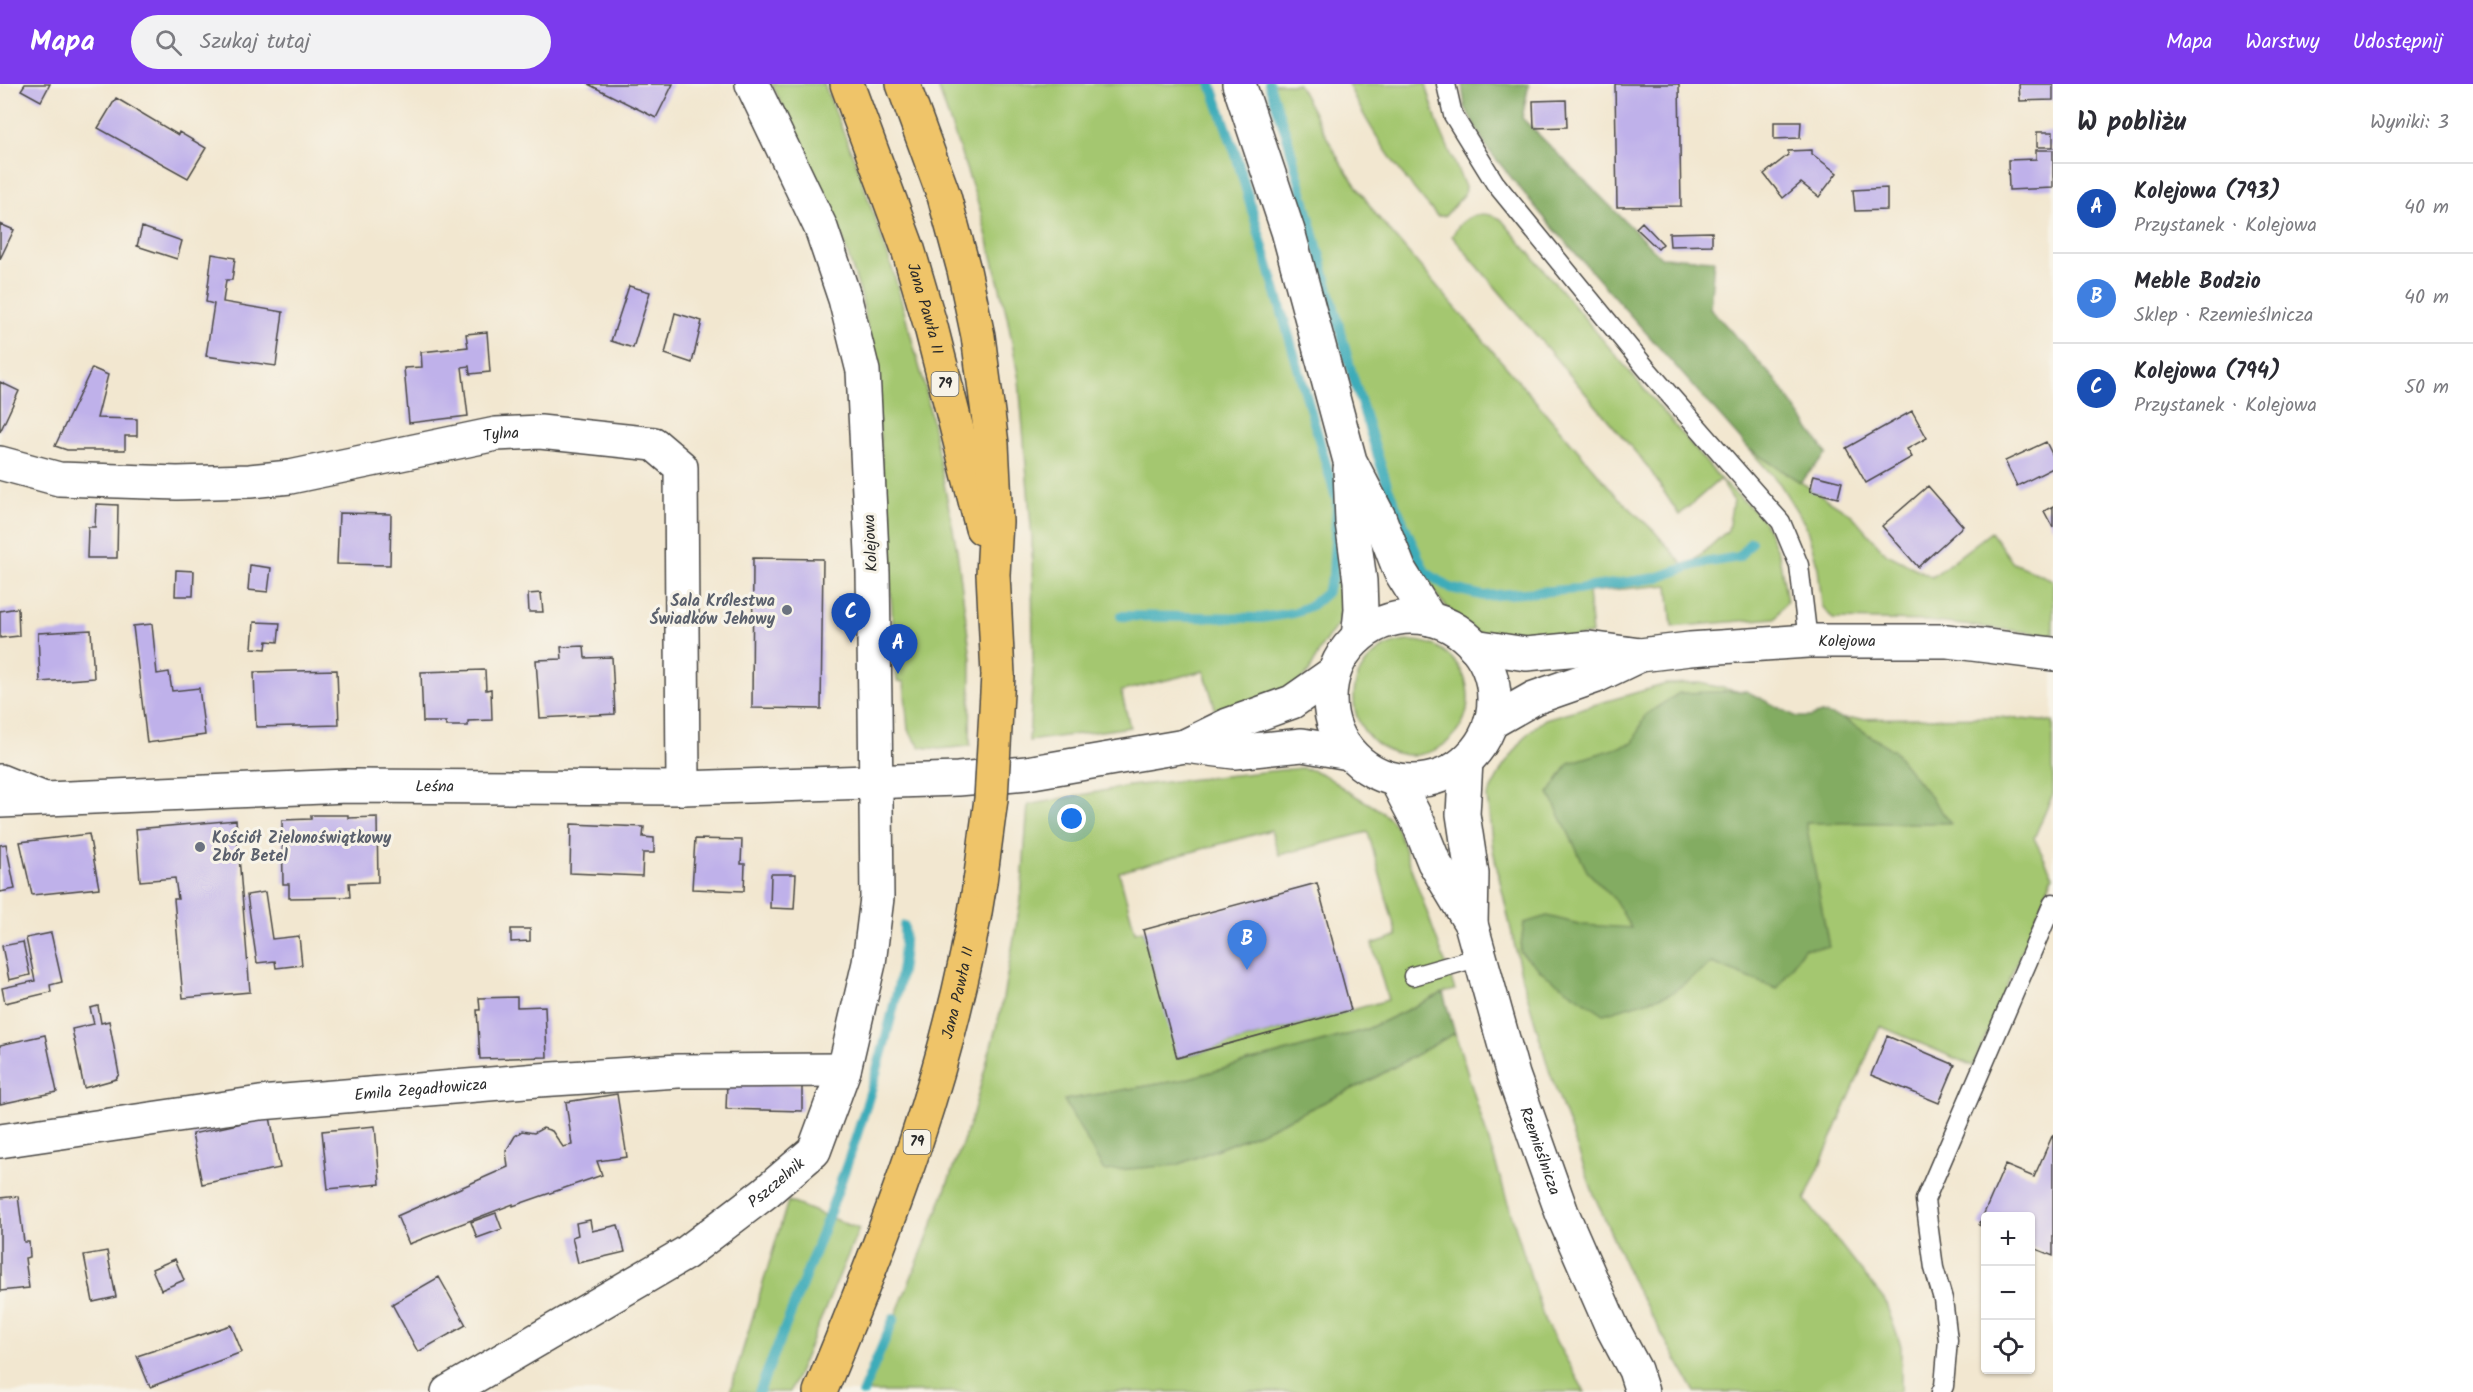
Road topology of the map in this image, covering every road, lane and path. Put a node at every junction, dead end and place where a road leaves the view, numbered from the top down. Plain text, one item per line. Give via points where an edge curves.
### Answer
1 (752, 84) edge
2 (847, 84) edge
3 (903, 84) edge
4 (1239, 84) edge
5 (1446, 84) edge
6 (1350, 461) junction
7 (0, 463) edge
8 (993, 574) junction
9 (1430, 619) junction
10 (1358, 637) junction
11 (1808, 642) junction
12 (1474, 646) junction
13 (2053, 654) edge
14 (1640, 655) junction
15 (1332, 674) junction
16 (1490, 723) junction
17 (1185, 746) junction
18 (1348, 753) junction
19 (1466, 761) junction
20 (1396, 780) junction
21 (0, 781) edge
22 (874, 782) junction
23 (683, 788) junction
24 (42, 798) junction
25 (0, 801) edge
26 (2053, 903) edge
27 (1471, 924) junction
28 (1480, 957) junction
29 (1413, 976) dead end
30 (844, 1070) junction
31 (0, 1141) edge
32 (1644, 1385) edge
33 (1948, 1390) edge
34 (448, 1392) edge
35 (820, 1392) edge

1 - 22 street, Kolejowa via 821,228 863,371 873,573
2 - 8 main road, Jana Pawła II / 79 via 925,305
3 - 8 main road, Jana Pawła II / 79 via 944,196 978,336 992,444 996,522
4 - 6 street via 1288,231
5 - 11 lane via 1453,115 1495,183 1646,368 1781,522 1799,565
6 - 9 street via 1379,517 1400,571
6 - 10 street via 1352,522 1360,581
7 - 23 street, Tylna via 59,479 250,481 291,477 496,434 540,432 654,444 681,467
8 - 35 main road, Jana Pawła II / 79, bridge via 998,675 991,799 981,882 960,991 926,1116 892,1216
9 - 10 street via 1391,619
9 - 12 street via 1466,636
10 - 15 street via 1345,650
11 - 13 street, Kolejowa via 1948,642
11 - 14 street, Kolejowa
12 - 14 street, Kolejowa via 1526,654 1589,648
12 - 16 street via 1493,682
14 - 16 street, Kolejowa via 1594,677 1534,698
15 - 17 street via 1292,702 1228,725
15 - 18 street via 1330,711 1334,729
16 - 19 street via 1487,734
17 - 18 street via 1234,752 1302,745
17 - 22 street via 1027,773
18 - 20 street via 1370,770
19 - 20 street via 1450,772 1424,781
19 - 27 street, Rzemieślnicza via 1463,814 1472,874
20 - 27 street, Rzemieślnicza via 1434,862
21 - 24 street, Leśna
22 - 23 street, Leśna
22 - 30 street, Pszczelnik via 877,898 869,963
23 - 24 street, Leśna via 347,786
24 - 25 street
26 - 33 lane via 1924,1200 1943,1299
27 - 28 street, Rzemieślnicza
28 - 29 lane
28 - 32 street, Rzemieślnicza via 1513,1075 1562,1213 1612,1327
30 - 31 street, Emila Zegadłowicza via 678,1071 260,1103
30 - 34 street, Pszczelnik via 813,1151 766,1192 686,1253

